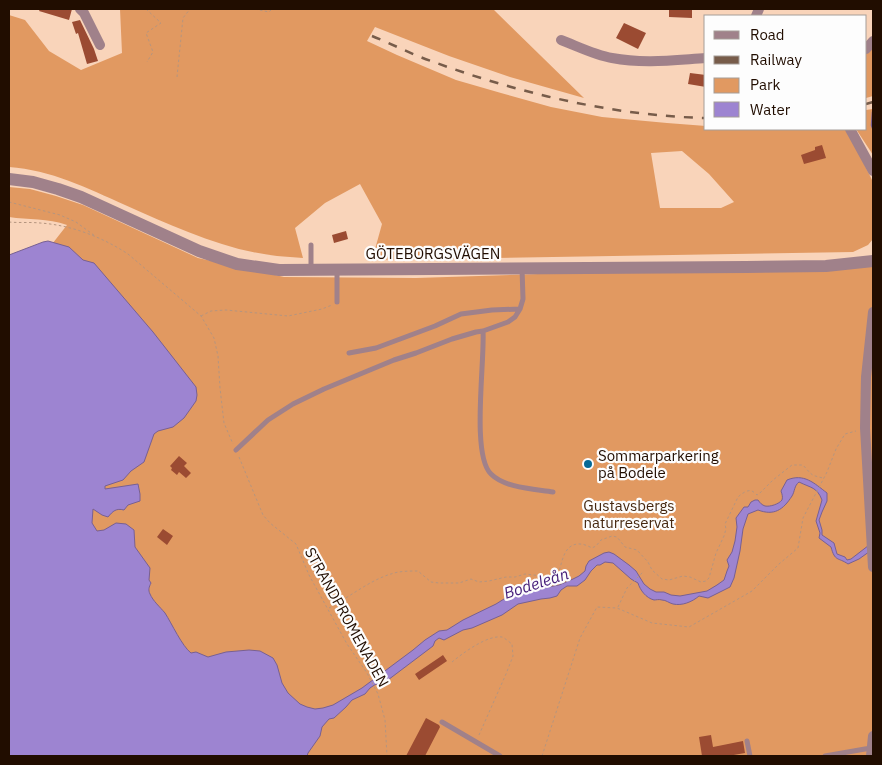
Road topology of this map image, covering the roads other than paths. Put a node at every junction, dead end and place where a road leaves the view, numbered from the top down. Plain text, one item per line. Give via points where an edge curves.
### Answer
1 (80, 9) edge
2 (561, 40) dead end
3 (100, 45) dead end
4 (704, 58) edge
5 (851, 130) edge
6 (873, 171) edge
7 (9, 179) edge
8 (311, 245) dead end
9 (873, 261) edge
10 (522, 268) junction
11 (311, 270) junction
12 (337, 270) junction
13 (337, 302) road end
14 (520, 309) junction
15 (873, 312) edge
16 (484, 331) junction
17 (349, 353) dead end
18 (236, 450) road end
19 (552, 492) dead end
20 (873, 563) edge
21 (442, 722) dead end
22 (873, 736) edge
23 (747, 741) dead end
24 (871, 752) edge
25 (850, 754) edge
26 (500, 756) edge
27 (750, 756) edge
28 (825, 756) edge

1 - 3 street
2 - 4 street via 619,59 666,62
5 - 6 street
7 - 11 street, GÖTEBORGSVÄGEN via 33,182 81,197 199,251 237,264 280,270
8 - 11 lane
9 - 10 street, GÖTEBORGSVÄGEN via 826,266
10 - 12 street, GÖTEBORGSVÄGEN
10 - 14 lane via 523,299
11 - 12 street, GÖTEBORGSVÄGEN
12 - 13 lane
14 - 16 lane via 508,322
14 - 17 lane via 461,314 376,348
15 - 20 street via 866,377 865,428
16 - 18 lane via 394,360 324,389 268,420
16 - 19 lane via 480,429 485,466 502,481
21 - 26 lane
22 - 24 street
23 - 27 lane
24 - 25 lane
25 - 28 lane

